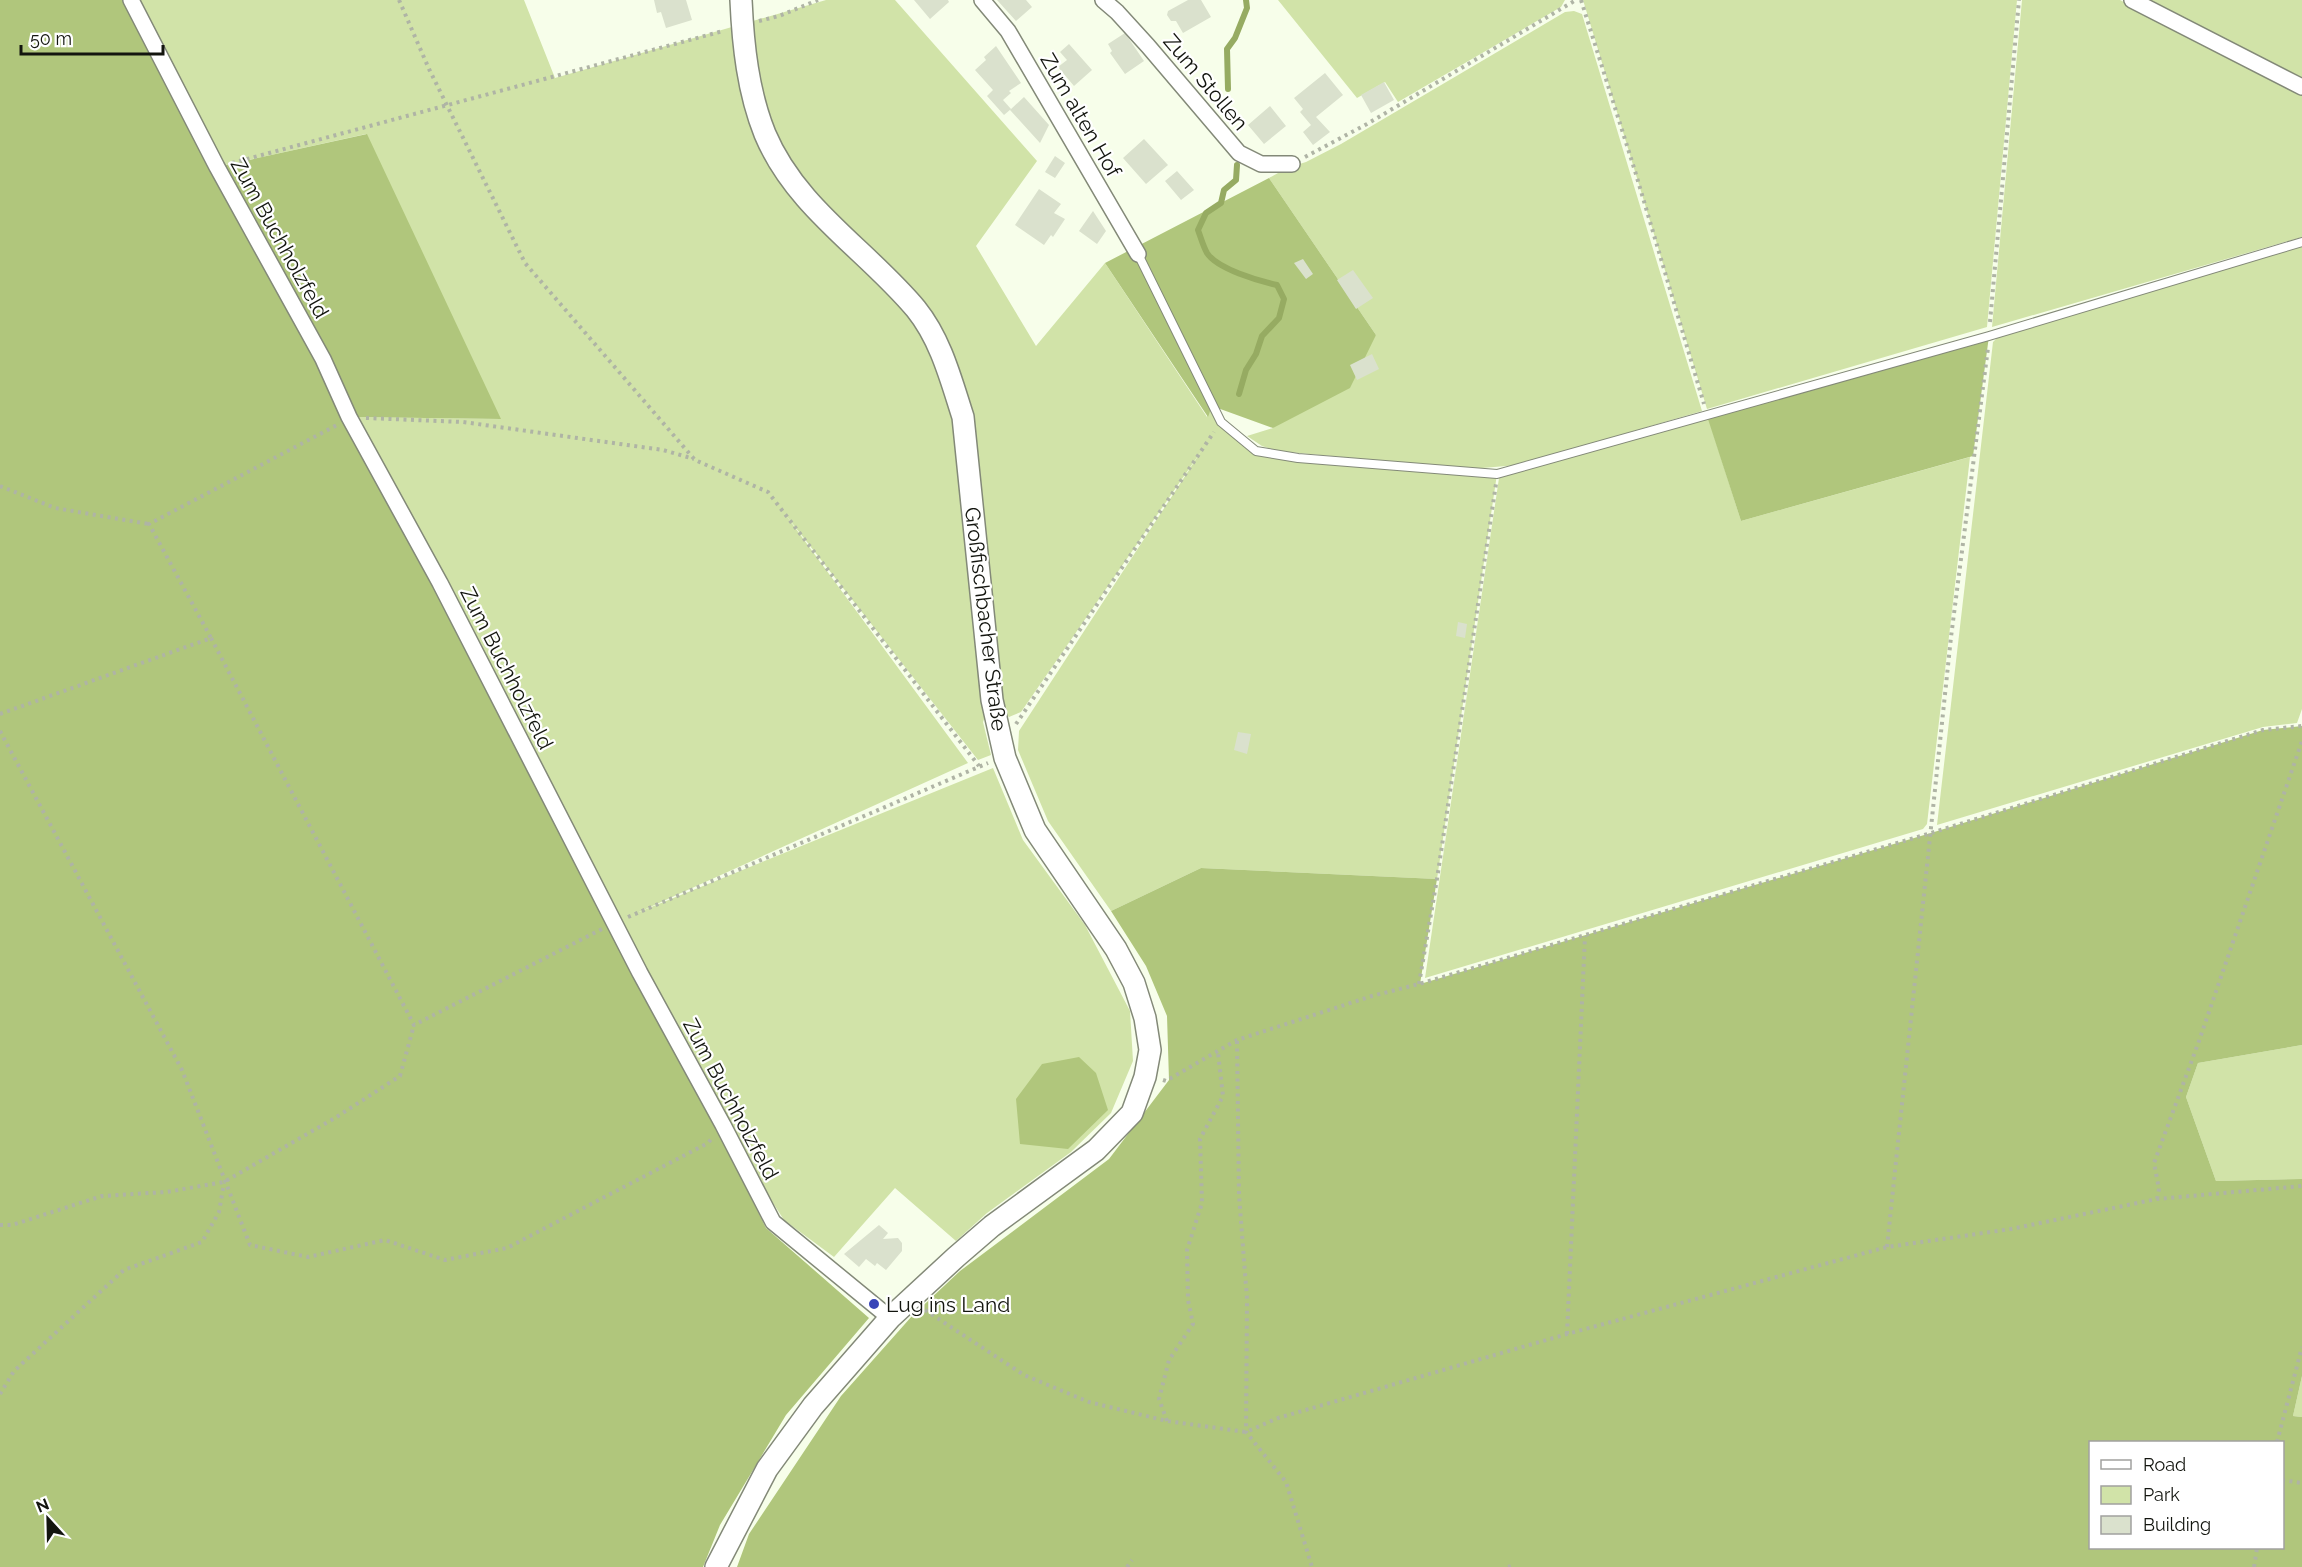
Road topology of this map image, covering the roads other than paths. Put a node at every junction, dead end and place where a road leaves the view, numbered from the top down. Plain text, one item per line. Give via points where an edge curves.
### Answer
1 (131, 0) edge
2 (741, 0) edge
3 (982, 0) edge
4 (1102, 0) edge
5 (2132, 0) edge
6 (2302, 87) edge
7 (1292, 164) road end
8 (2302, 242) edge
9 (1137, 254) joint
10 (890, 1318) junction
11 (716, 1567) edge

1 - 10 street, Zum Buchholzfeld via 323,359 773,1222
2 - 10 main road, Großfischbacher Straße via 752,94 765,135 789,177 839,235 917,311 938,345 963,417 992,700 1005,758 1035,830 1134,983 1150,1050 1132,1113 1096,1150 992,1226
3 - 9 street, Zum alten Hof via 1008,31
4 - 7 street, Zum Stollen via 1148,46 1239,153 1261,164
5 - 6 street
8 - 9 lane via 1989,336 1497,474 1257,451 1221,422
10 - 11 main road, Großfischbacher Straße via 813,1406 767,1469

